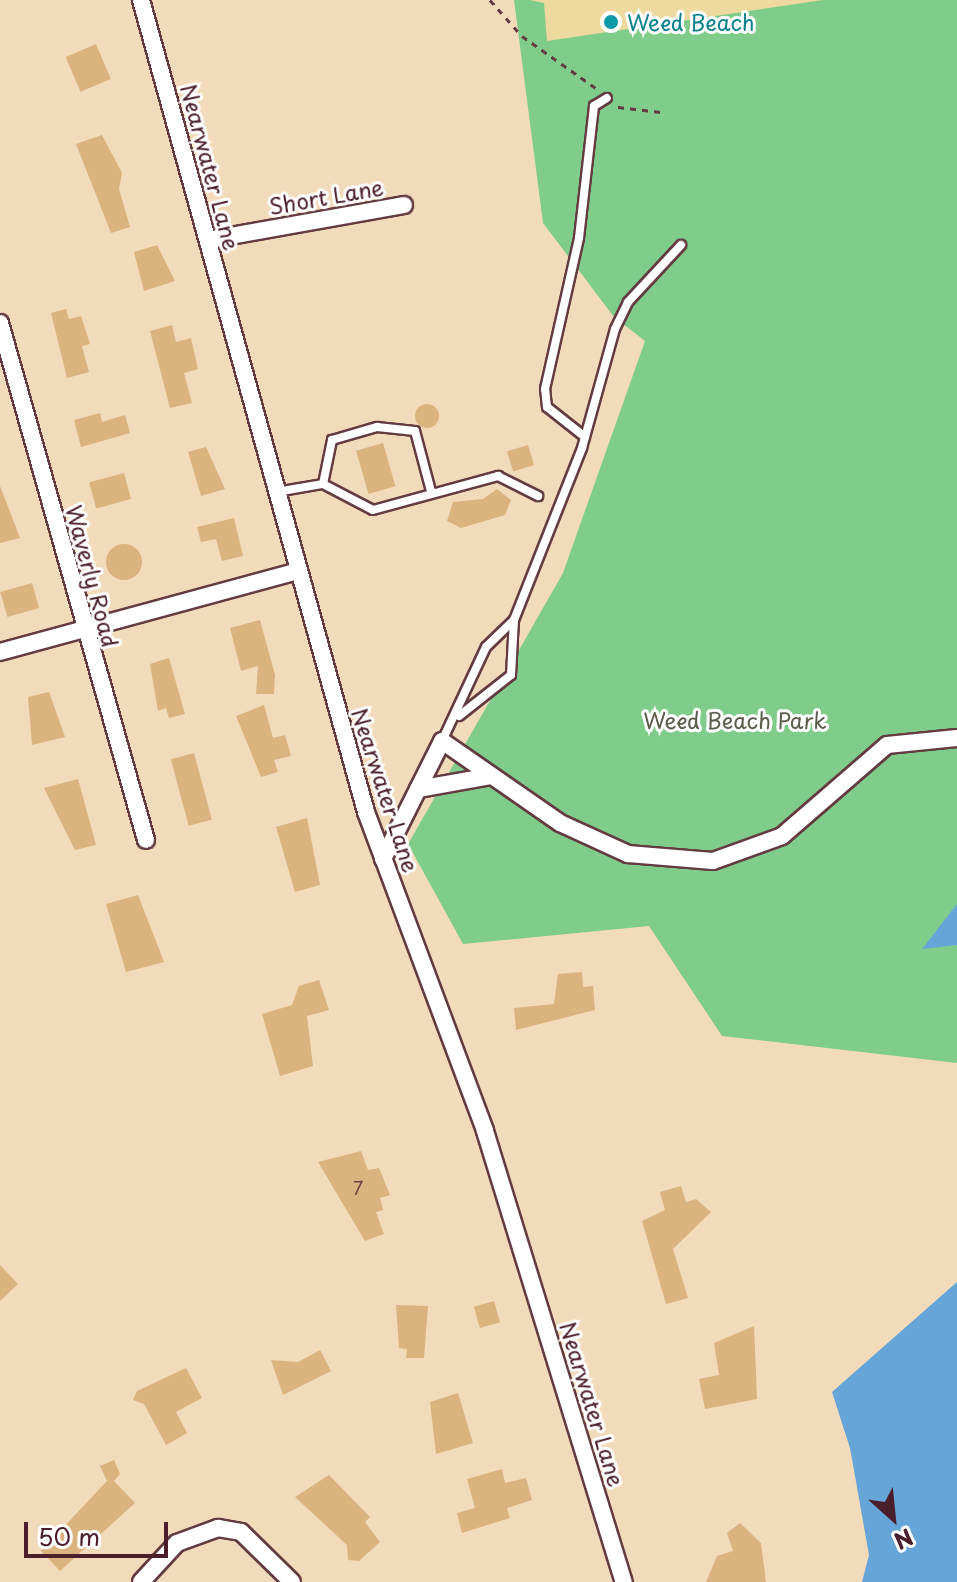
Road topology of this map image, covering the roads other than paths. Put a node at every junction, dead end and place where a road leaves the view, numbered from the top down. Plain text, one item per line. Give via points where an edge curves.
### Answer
1 (141, 0) edge
2 (607, 98) road end
3 (404, 205) dead end
4 (208, 240) junction
5 (681, 245) dead end
6 (0, 323) edge
7 (585, 437) junction
8 (323, 484) junction
9 (431, 491) junction
10 (276, 492) junction
11 (538, 496) dead end
12 (298, 571) junction
13 (514, 620) junction
14 (86, 626) junction
15 (0, 652) edge
16 (456, 719) junction
17 (957, 738) edge
18 (442, 741) junction
19 (492, 776) junction
20 (418, 789) junction
21 (146, 840) dead end
22 (383, 859) junction
23 (141, 1582) edge
24 (292, 1582) edge
25 (624, 1582) edge

1 - 4 street, Nearwater Lane
2 - 7 lane via 594,106 579,238 545,389 547,407
3 - 4 street, Short Lane
4 - 10 street, Nearwater Lane
5 - 7 lane via 628,302
6 - 14 street, Waverly Road
7 - 13 lane
8 - 9 lane via 373,510
8 - 9 lane via 332,440 377,427 415,431
8 - 10 lane
9 - 11 lane via 498,476
10 - 12 street, Nearwater Lane
12 - 14 street
12 - 22 street, Nearwater Lane
13 - 16 lane via 486,647
13 - 16 lane via 511,675
14 - 15 street
14 - 21 street, Waverly Road
16 - 18 lane
17 - 19 street via 887,745 782,836 713,861 628,854 560,823
18 - 19 street
18 - 20 street
19 - 20 street
20 - 22 street
22 - 25 street, Nearwater Lane via 485,1131
23 - 24 street via 177,1543 218,1528 241,1532

